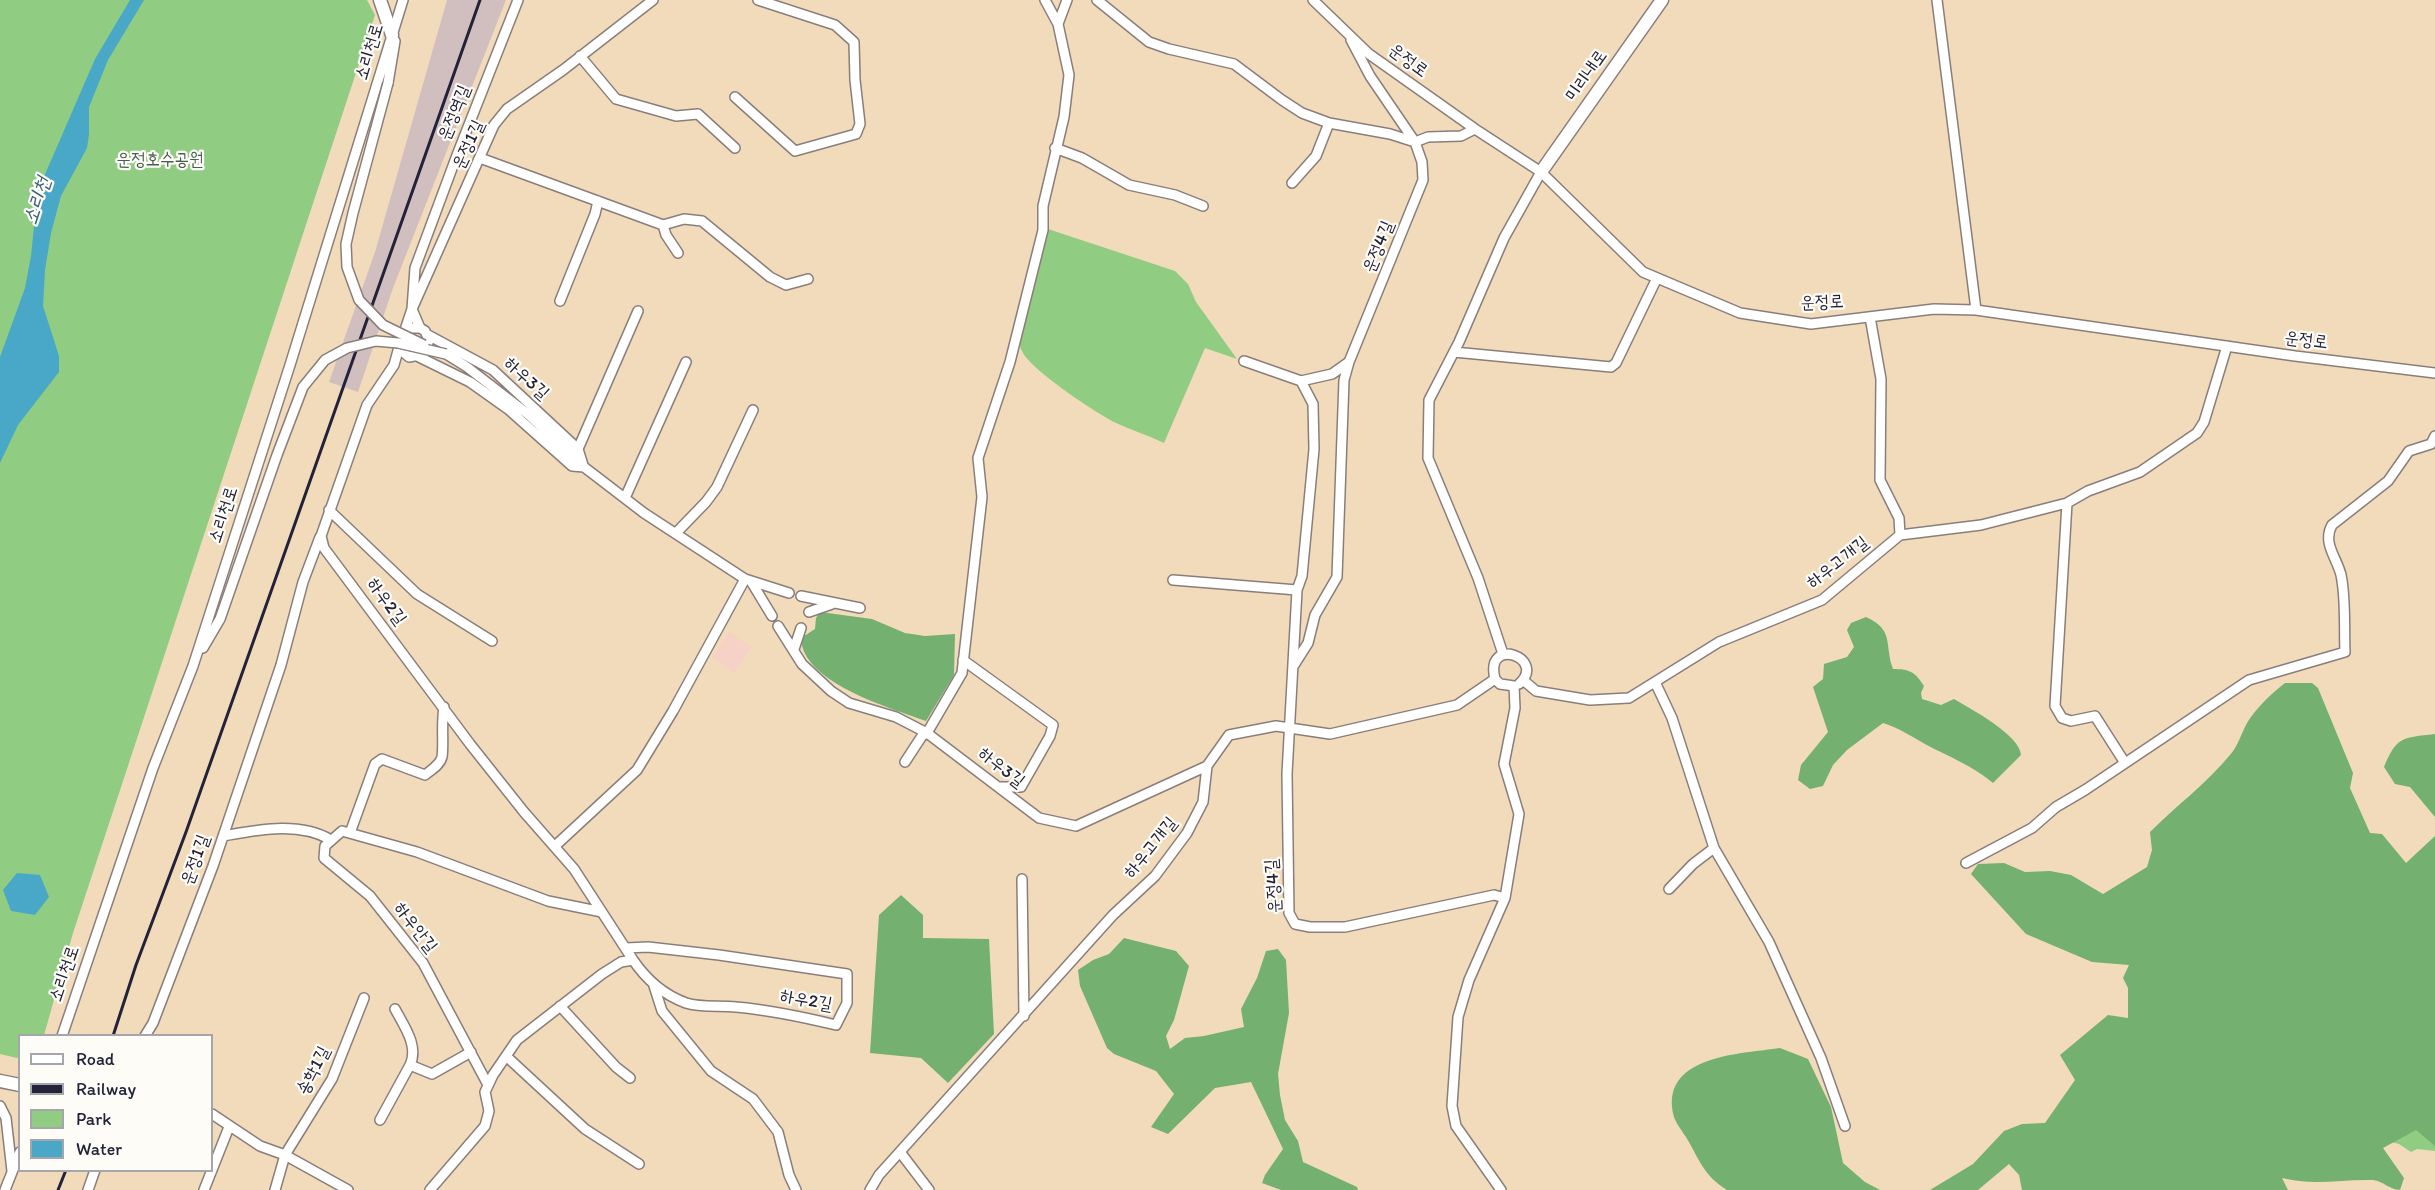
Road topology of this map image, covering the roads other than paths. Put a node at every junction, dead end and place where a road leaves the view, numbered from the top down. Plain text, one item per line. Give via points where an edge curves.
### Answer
1 (380, 0) edge
2 (403, 0) edge
3 (518, 0) edge
4 (653, 0) edge
5 (758, 0) edge
6 (1045, 0) edge
7 (1067, 0) edge
8 (1097, 0) edge
9 (1313, 0) edge
10 (1662, 0) edge
11 (1937, 0) edge
12 (1058, 24) junction
13 (1346, 32) junction
14 (392, 35) junction
15 (580, 56) junction
16 (735, 97) dead end
17 (1329, 123) junction
18 (1475, 129) junction
19 (1415, 142) junction
20 (735, 148) dead end
21 (1056, 148) junction
22 (480, 158) junction
23 (1541, 172) junction
24 (1292, 183) dead end
25 (598, 201) junction
26 (1203, 206) dead end
27 (663, 225) junction
28 (678, 253) dead end
29 (1657, 278) junction
30 (808, 279) dead end
31 (560, 301) dead end
32 (412, 309) junction
33 (1976, 310) junction
34 (638, 311) dead end
35 (1870, 317) junction
36 (405, 330) junction
37 (424, 332) junction
38 (2227, 346) junction
39 (399, 347) junction
40 (1454, 352) junction
41 (446, 354) junction
42 (414, 357) junction
43 (1244, 361) dead end
44 (686, 362) dead end
45 (1349, 362) junction
46 (394, 365) junction
47 (2435, 373) edge
48 (1301, 381) junction
49 (753, 410) dead end
50 (2435, 436) edge
51 (578, 449) junction
52 (584, 467) junction
53 (625, 498) junction
54 (2067, 503) junction
55 (329, 510) junction
56 (676, 534) junction
57 (1900, 535) junction
58 (321, 536) junction
59 (1173, 580) dead end
60 (749, 581) junction
61 (1297, 590) junction
62 (789, 593) dead end
63 (801, 596) dead end
64 (832, 604) junction
65 (860, 608) dead end
66 (809, 612) dead end
67 (772, 616) dead end
68 (778, 626) dead end
69 (801, 628) dead end
70 (492, 640) dead end
71 (794, 650) junction
72 (1503, 654) junction
73 (963, 660) junction
74 (193, 666) junction
75 (1293, 667) junction
76 (1495, 679) junction
77 (1523, 680) junction
78 (1655, 682) junction
79 (1514, 686) junction
80 (444, 707) junction
81 (1289, 728) junction
82 (927, 733) junction
83 (905, 762) dead end
84 (2125, 763) junction
85 (1206, 766) junction
86 (999, 788) junction
87 (350, 833) junction
88 (222, 836) junction
89 (331, 840) junction
90 (555, 846) junction
91 (1714, 848) junction
92 (1966, 863) dead end
93 (1022, 879) dead end
94 (1669, 889) dead end
95 (1505, 898) junction
96 (602, 912) junction
97 (626, 948) junction
98 (633, 960) junction
99 (652, 981) junction
100 (364, 998) dead end
101 (560, 1006) junction
102 (395, 1009) dead end
103 (1024, 1016) junction
104 (62, 1034) edge
105 (147, 1034) edge
106 (471, 1052) junction
107 (506, 1056) junction
108 (410, 1065) junction
109 (630, 1078) dead end
110 (0, 1081) edge
111 (18, 1085) edge
112 (488, 1085) junction
113 (0, 1106) edge
114 (213, 1115) edge
115 (380, 1120) dead end
116 (1845, 1126) dead end
117 (229, 1127) junction
118 (900, 1152) junction
119 (285, 1155) junction
120 (18, 1157) edge
121 (639, 1164) dead end
122 (213, 1167) edge
123 (12, 1171) junction
124 (94, 1172) edge
125 (211, 1172) edge
126 (345, 1189) edge
127 (5, 1190) edge
128 (88, 1190) edge
129 (204, 1190) edge
130 (275, 1190) edge
131 (430, 1190) edge
132 (796, 1190) edge
133 (870, 1190) edge
134 (929, 1190) edge
135 (1501, 1190) edge

1 - 14 street
2 - 14 street, 소리천로
2 - 41 street, bridge via 387,83 346,244 347,267 359,300 383,325
3 - 32 street, 운정역길 via 415,268
4 - 15 street, 운정1길
5 - 16 street via 835,25 854,42 860,124 856,134 795,151
6 - 12 street
7 - 12 street
8 - 17 street via 1149,42 1234,64 1302,113
9 - 13 street, 운정로
10 - 23 street, 미리내로
11 - 33 street
12 - 21 street via 1069,75
13 - 18 street, 운정로 via 1369,54
13 - 19 street, 운정4길 via 1370,76
14 - 74 street, 소리천로
15 - 20 street via 616,99 676,116 698,114
15 - 22 street, 운정1길 via 507,109 494,125
17 - 19 street
17 - 24 street via 1316,156
18 - 19 street via 1461,136 1428,137
18 - 23 street, 운정로
19 - 45 street, 운정4길 via 1423,180
21 - 26 street via 1129,185
21 - 73 street via 1043,206 1043,230 1010,362 978,458 982,507
22 - 25 street
22 - 32 street, 운정1길
23 - 29 street, 운정로 via 1643,272
23 - 40 street via 1504,238
25 - 27 street
25 - 31 street
27 - 28 street
27 - 30 street via 684,219 702,221 770,277 786,285
29 - 35 street, 운정로 via 1740,313 1811,324
29 - 40 street via 1611,367
32 - 36 street, 운정1길
32 - 37 street
33 - 35 street, 운정로 via 1934,309
33 - 38 street, 운정로
34 - 51 street
35 - 57 street via 1881,379 1880,480 1899,518
36 - 37 street via 415,327
36 - 39 street
37 - 42 street via 429,345 424,354
37 - 51 street, 하우3길 via 493,370
38 - 47 street, 운정로
38 - 54 street via 2204,422 2197,432 2140,472
39 - 42 street
39 - 46 street
40 - 72 street via 1429,400 1428,458 1478,578
41 - 52 street via 529,415
41 - 74 street, bridge via 376,341 347,348 325,360 303,387 220,619
42 - 46 street
42 - 52 street, 하우3길 via 470,382 572,466
43 - 48 street
44 - 53 street
45 - 48 street via 1332,374
45 - 75 street, 운정4길 via 1344,380 1337,577 1315,615 1308,643
46 - 55 street via 367,405
48 - 61 street, 운정4길 via 1312,404 1314,449 1302,576
49 - 56 street via 717,487
50 - 84 street via 2431,444 2409,451 2388,481 2332,525 2329,532 2329,544 2341,576 2345,652 2249,680
51 - 52 street, 하우3길
52 - 53 street, 하우3길
53 - 56 street, 하우3길
54 - 57 street via 1981,525
54 - 84 street via 2055,706 2062,718 2071,721 2095,716
55 - 58 street
55 - 70 street via 417,594
56 - 60 street, 하우3길
57 - 78 street, 하우고개길 via 1822,600 1719,642
58 - 80 street, 하우2길 via 324,548
58 - 88 street, 운정1길
59 - 61 street
60 - 62 street, 하우3길
60 - 67 street, 하우3길
60 - 90 street via 637,770
61 - 75 street, 운정4길
63 - 64 street
64 - 65 street
64 - 66 street
68 - 71 street, 하우3길
69 - 71 street
71 - 82 street, 하우3길 via 815,678 849,703 896,717
72 - 76 street via 1493,669
72 - 77 street via 1520,657 1525,664
73 - 82 street via 962,673
73 - 86 street via 1053,725 1021,787
74 - 104 street, 소리천로 via 153,768
75 - 81 street, 운정4길
76 - 79 street
76 - 81 street via 1456,705 1330,734
77 - 78 street, 하우고개길 via 1536,691 1590,700 1629,698
77 - 79 street
78 - 91 street via 1672,717
79 - 95 street via 1515,708 1504,764 1519,813
80 - 87 street via 442,757 437,765 425,776 382,759 375,764
80 - 90 street, 하우2길 via 524,812
81 - 85 street via 1276,726 1229,735
81 - 95 street, 운정4길 via 1289,913 1295,924 1345,927 1494,895
82 - 83 street
82 - 86 street, 하우3길
84 - 92 street via 2056,807 2032,828
85 - 86 street, 하우3길 via 1076,826 1039,818
85 - 103 street, 하우고개길 via 1203,802 1187,833 1155,876 1113,915
87 - 89 street via 342,831
87 - 96 street via 417,852 548,901
88 - 89 street via 288,829
88 - 105 street, 운정1길
89 - 106 street, 하우안길 via 325,846 324,858 370,896 423,963
90 - 96 street, 하우2길
91 - 94 street
91 - 116 street via 1769,942 1821,1058
93 - 103 street
95 - 135 street via 1469,980 1458,1017 1452,1106 1456,1126
96 - 97 street, 하우2길
97 - 98 street, 하우2길
97 - 99 street, 하우2길 via 718,955 847,974 847,1003 836,1025 786,1013 687,1004 661,991
98 - 99 street, 하우2길
98 - 101 street via 621,962
99 - 132 street via 662,1011 711,1071 753,1099 778,1132
100 - 119 street, 송학1길 via 332,1079
101 - 107 street via 517,1040
101 - 109 street
102 - 108 street via 411,1040 414,1056
103 - 118 street, 하우고개길
106 - 108 street via 432,1074
106 - 112 street, 하우안길
107 - 112 street
107 - 121 street via 585,1129
108 - 115 street
110 - 111 street
112 - 131 street, 하우안길 via 485,1126
113 - 123 street via 6,1118
114 - 117 street
117 - 119 street via 260,1146
117 - 122 street
118 - 133 street, 하우고개길
118 - 134 street
119 - 126 street
119 - 130 street, 송학1길
120 - 123 street
123 - 127 street
124 - 128 street
125 - 129 street

